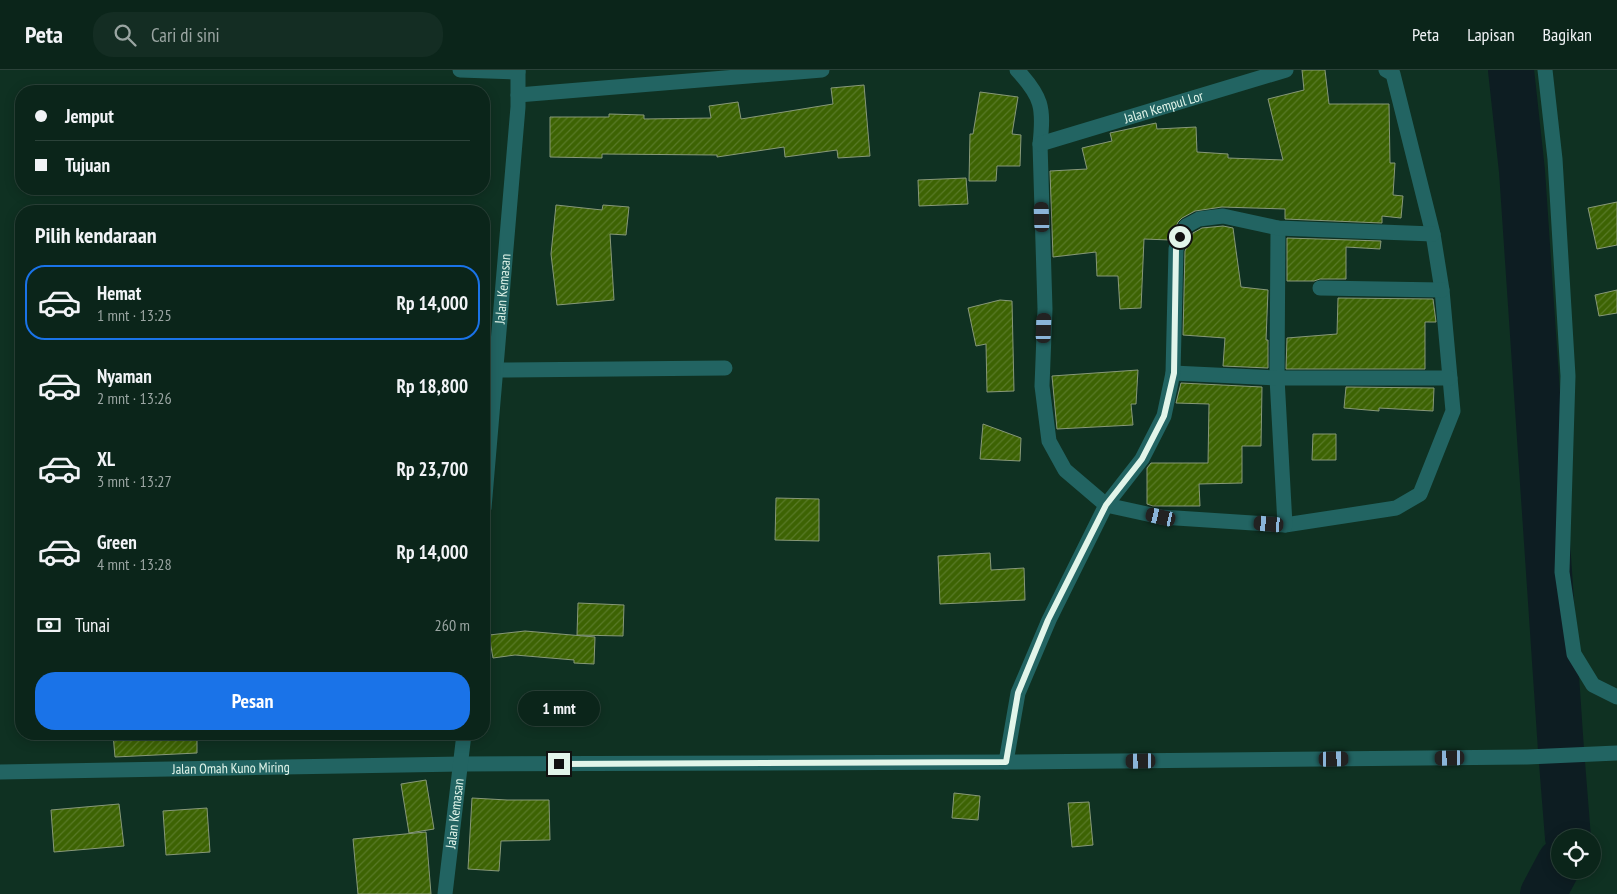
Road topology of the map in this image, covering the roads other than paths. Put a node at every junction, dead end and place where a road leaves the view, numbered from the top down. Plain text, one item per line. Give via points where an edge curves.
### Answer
1 (460, 70) edge
2 (822, 70) edge
3 (1017, 70) edge
4 (1286, 70) edge
5 (1386, 70) edge
6 (1545, 70) edge
7 (518, 71) edge
8 (518, 95) junction
9 (1040, 144) junction
10 (1278, 228) junction
11 (1433, 234) junction
12 (1320, 288) dead end
13 (1442, 290) junction
14 (725, 368) dead end
15 (496, 370) junction
16 (1174, 373) junction
17 (1277, 378) junction
18 (1450, 378) junction
19 (490, 439) edge
20 (1106, 505) junction
21 (1285, 525) junction
22 (1617, 697) edge
23 (464, 740) edge
24 (1617, 753) edge
25 (1006, 762) junction
26 (462, 764) junction
27 (0, 772) edge
28 (445, 894) edge

1 - 7 street
2 - 8 street
3 - 9 street via 1037,94 1043,118
4 - 9 street, Jalan Kempul Lor
5 - 11 street via 1393,74
6 - 22 street via 1555,159 1568,376 1562,572 1574,654 1593,685
7 - 8 street, Jalan Kemasan
8 - 15 street, Jalan Kemasan
9 - 20 street via 1045,309 1042,386 1049,441 1065,470
10 - 11 street
10 - 16 street via 1223,216 1186,226 1176,249
10 - 17 street
11 - 13 street
12 - 13 street
13 - 18 street
14 - 15 street
15 - 19 street, Jalan Kemasan
16 - 17 street
16 - 20 street via 1164,416 1142,459
17 - 18 street
17 - 21 street
18 - 21 street via 1453,411 1420,494 1396,508
20 - 21 street via 1161,517
20 - 25 street via 1048,620 1018,693
23 - 26 street, Jalan Kemasan
24 - 25 street, Jalan Omah Kuno Miring via 1527,757
25 - 26 street, Jalan Omah Kuno Miring
26 - 27 street, Jalan Omah Kuno Miring
26 - 28 street, Jalan Kemasan

